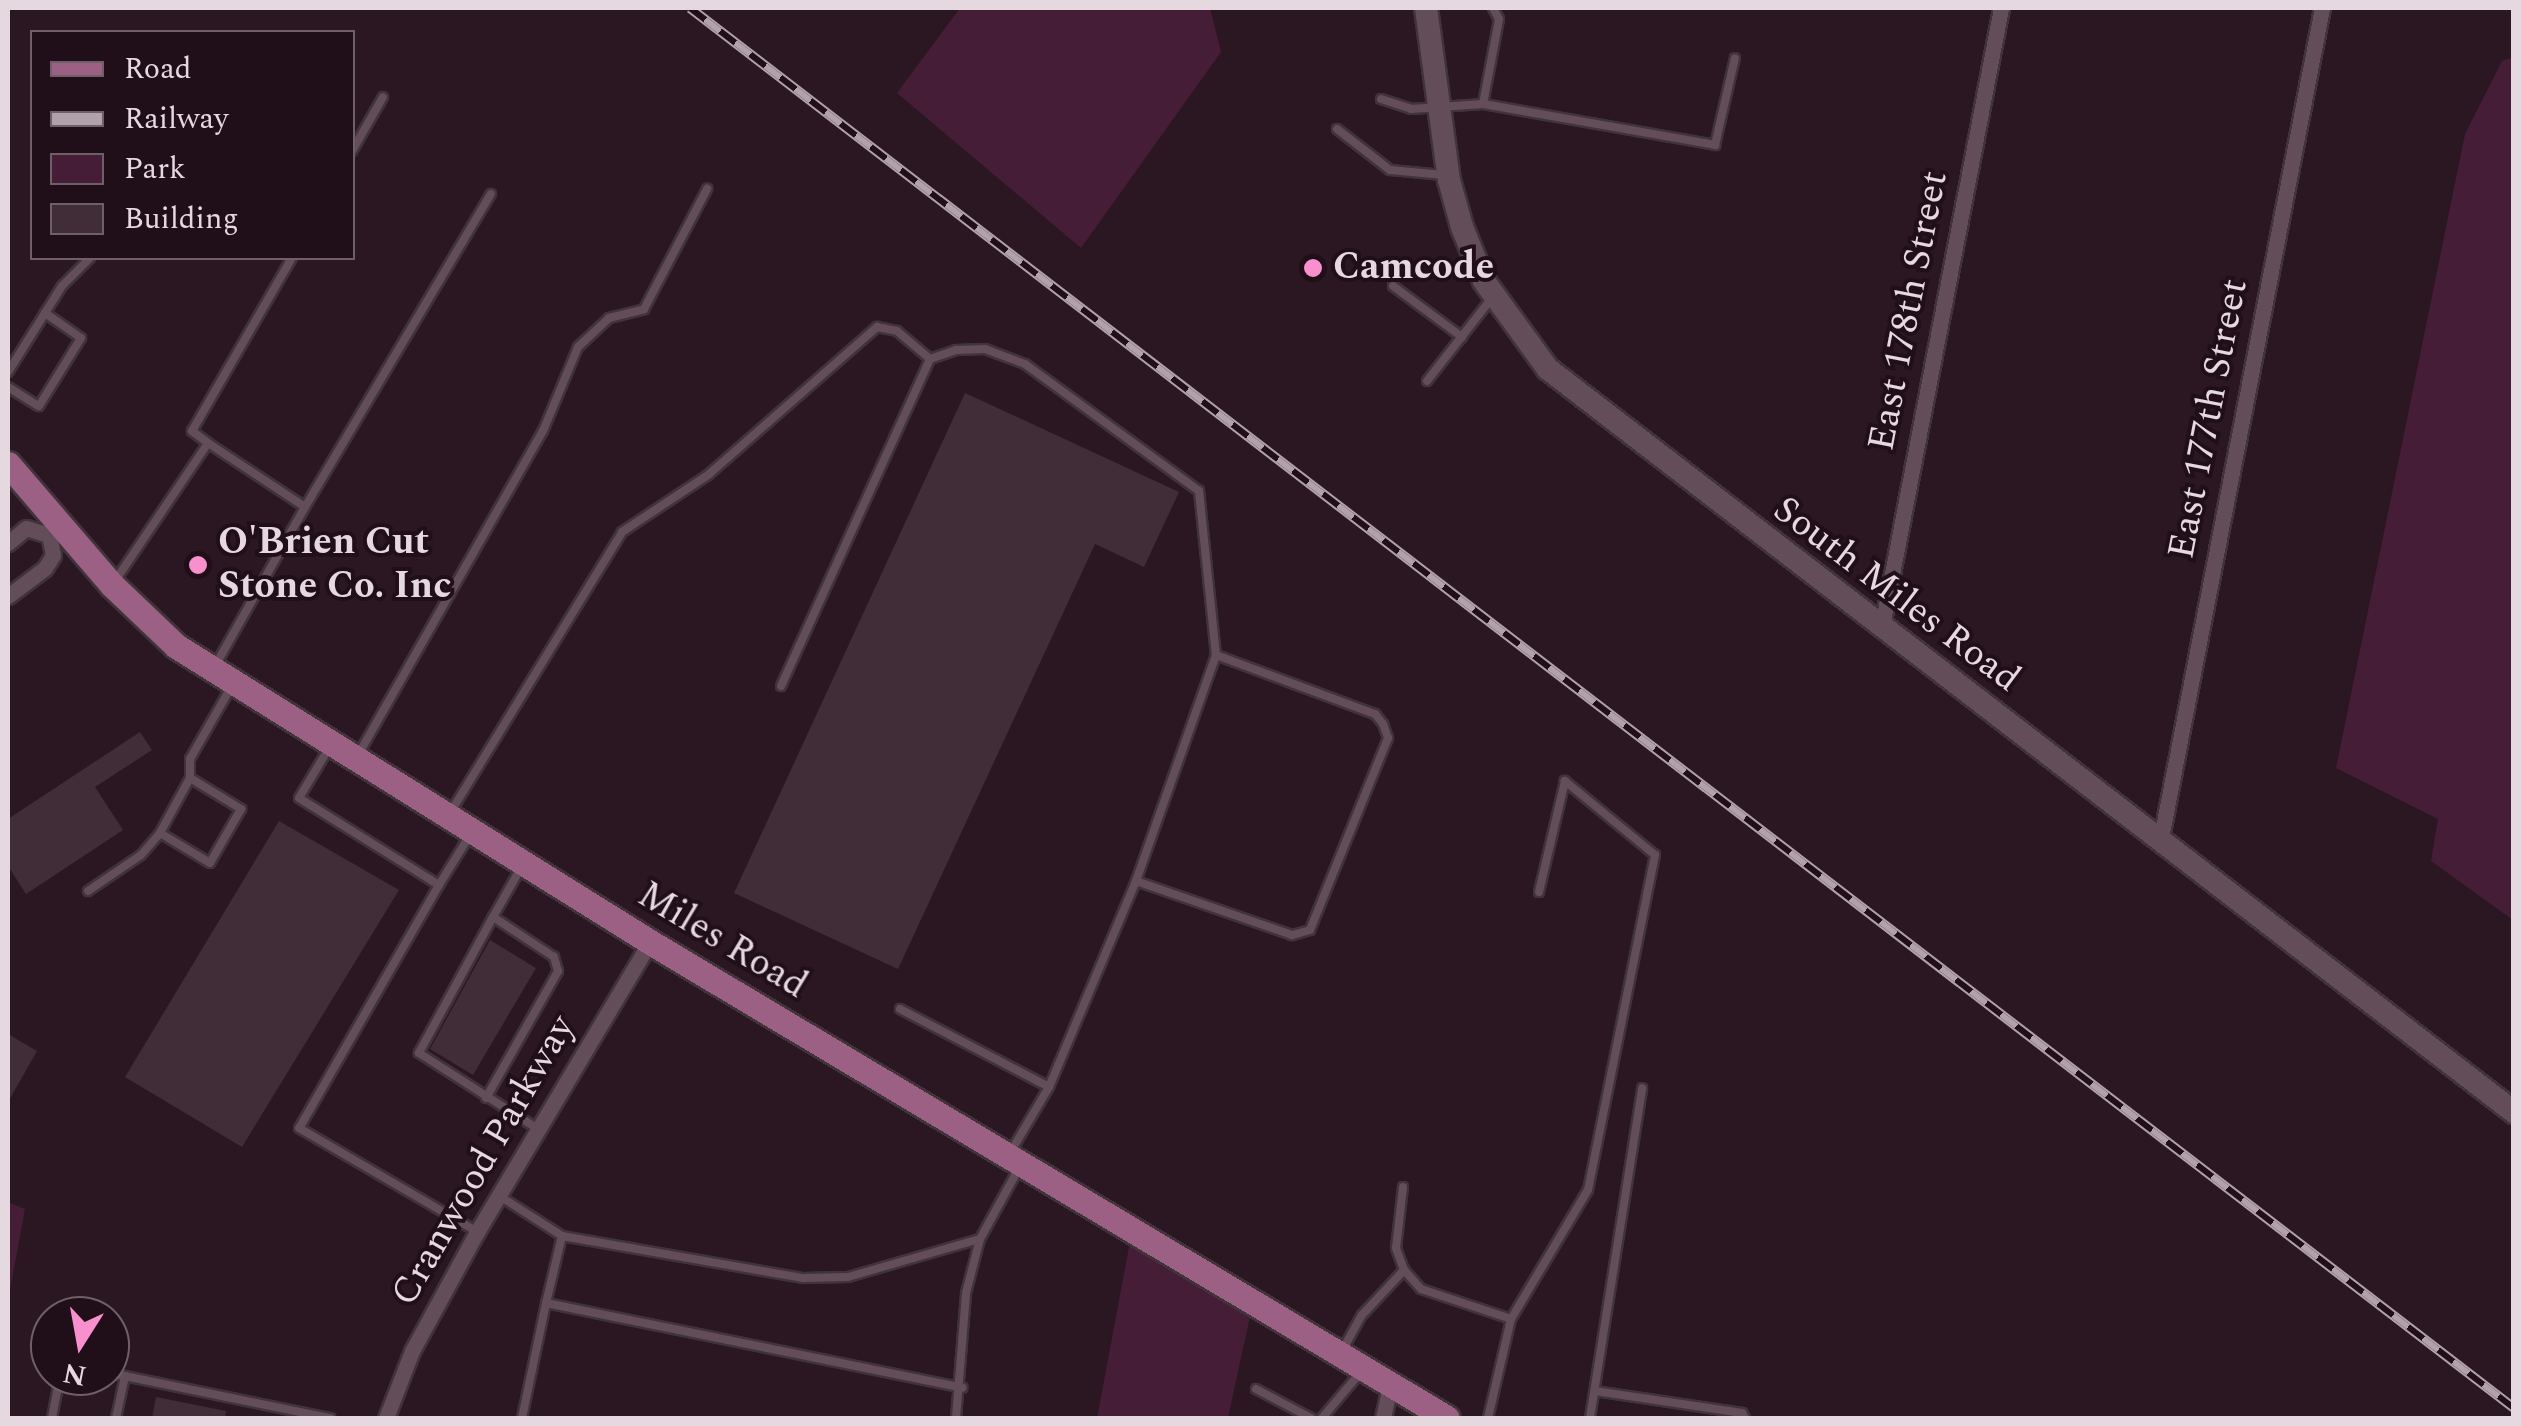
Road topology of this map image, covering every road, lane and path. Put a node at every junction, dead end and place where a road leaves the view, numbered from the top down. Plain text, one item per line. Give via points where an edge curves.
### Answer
1 (1426, 8) edge
2 (1493, 8) edge
3 (2001, 8) edge
4 (2322, 8) edge
5 (1735, 58) dead end
6 (384, 97) dead end
7 (1381, 100) dead end
8 (1438, 102) junction
9 (1482, 104) junction
10 (1337, 130) dead end
11 (355, 146) edge
12 (1448, 175) junction
13 (707, 189) dead end
14 (491, 194) dead end
15 (88, 260) edge
16 (291, 260) edge
17 (1394, 286) dead end
18 (1494, 295) junction
19 (45, 313) junction
20 (1462, 336) junction
21 (930, 359) junction
22 (8, 372) edge
23 (1427, 381) dead end
24 (8, 386) edge
25 (208, 443) junction
26 (8, 464) edge
27 (306, 507) junction
28 (54, 529) junction
29 (8, 542) edge
30 (112, 585) junction
31 (8, 596) edge
32 (1882, 626) junction
33 (1216, 654) junction
34 (223, 676) junction
35 (781, 686) dead end
36 (331, 744) junction
37 (355, 759) junction
38 (190, 778) junction
39 (448, 817) junction
40 (472, 832) junction
41 (160, 833) junction
42 (2160, 843) junction
43 (524, 864) junction
44 (1136, 881) junction
45 (439, 885) junction
46 (88, 891) dead end
47 (1539, 892) dead end
48 (493, 917) junction
49 (650, 942) junction
50 (900, 1009) dead end
51 (1049, 1087) junction
52 (1642, 1088) dead end
53 (486, 1098) junction
54 (2514, 1112) edge
55 (538, 1129) junction
56 (1014, 1160) junction
57 (1403, 1186) dead end
58 (498, 1195) junction
59 (477, 1232) junction
60 (562, 1236) junction
61 (980, 1239) junction
62 (1404, 1270) junction
63 (546, 1304) junction
64 (1511, 1319) junction
65 (1340, 1356) junction
66 (1363, 1369) junction
67 (130, 1377) edge
68 (1390, 1386) junction
69 (962, 1388) junction
70 (1256, 1389) dead end
71 (1595, 1391) junction
72 (325, 1418) edge
73 (386, 1418) edge
74 (522, 1418) edge
75 (956, 1418) edge
76 (1311, 1418) edge
77 (1322, 1418) edge
78 (1383, 1418) edge
79 (1447, 1418) edge
80 (1488, 1418) edge
81 (1590, 1418) edge
82 (1744, 1418) edge

1 - 8 street, South Miles Road
2 - 9 lane via 1499,19
3 - 32 street, East 178th Street
4 - 42 street, East 177th Street
5 - 9 lane via 1715,145
6 - 11 lane
7 - 8 lane via 1411,109
8 - 9 lane
8 - 12 street, South Miles Road
10 - 12 lane via 1390,170
12 - 18 street, South Miles Road via 1462,227
13 - 37 lane via 644,309 609,318 578,347 543,432
14 - 27 lane
15 - 19 lane
16 - 25 lane via 192,432
17 - 20 lane
18 - 20 lane
18 - 32 street, South Miles Road via 1548,369
19 - 22 lane
19 - 24 lane via 81,338 39,406
20 - 23 lane
21 - 33 lane via 985,349 1026,364 1199,491
21 - 35 lane
21 - 39 lane via 897,331 877,328 708,476 622,532
25 - 27 lane
25 - 30 lane
26 - 28 main road, Miles Road
27 - 34 lane
28 - 29 street via 26,528
28 - 30 main road, Miles Road
28 - 31 street via 45,568
30 - 34 main road, Miles Road via 163,636
32 - 42 street, South Miles Road
33 - 44 lane
33 - 44 lane via 1375,714 1388,738 1310,930 1292,935
34 - 36 main road, Miles Road
34 - 38 lane via 190,759
36 - 37 main road, Miles Road
36 - 45 lane via 299,798
37 - 39 main road, Miles Road
38 - 41 lane
38 - 41 lane via 241,809 210,863
39 - 40 main road, Miles Road
40 - 43 main road, Miles Road
40 - 45 lane
41 - 46 lane via 141,856
42 - 54 street, South Miles Road
43 - 48 lane
43 - 49 main road, Miles Road
44 - 51 lane
45 - 59 lane via 299,1128
47 - 64 lane via 1565,781 1654,856 1588,1190
48 - 53 lane via 554,957 558,971
48 - 53 lane via 419,1053
49 - 55 street, Cranwood Parkway
49 - 56 main road, Miles Road
50 - 51 lane
51 - 56 lane
52 - 71 lane
53 - 55 lane
55 - 58 street, Cranwood Parkway
56 - 61 lane
56 - 65 main road, Miles Road
57 - 62 lane via 1396,1248
58 - 59 street, Cranwood Parkway
58 - 60 lane
59 - 73 street, Cranwood Parkway via 412,1351
60 - 61 lane via 803,1278 848,1276
60 - 63 lane
61 - 69 lane via 966,1293
62 - 64 lane via 1421,1289
62 - 65 lane via 1362,1316
63 - 69 lane
63 - 74 lane
64 - 80 lane
65 - 66 main road, Miles Road
66 - 68 main road, Miles Road
66 - 77 lane
67 - 72 lane
68 - 78 street
68 - 79 main road, Miles Road
69 - 75 lane
70 - 76 lane
71 - 81 lane
71 - 82 lane via 1742,1412

